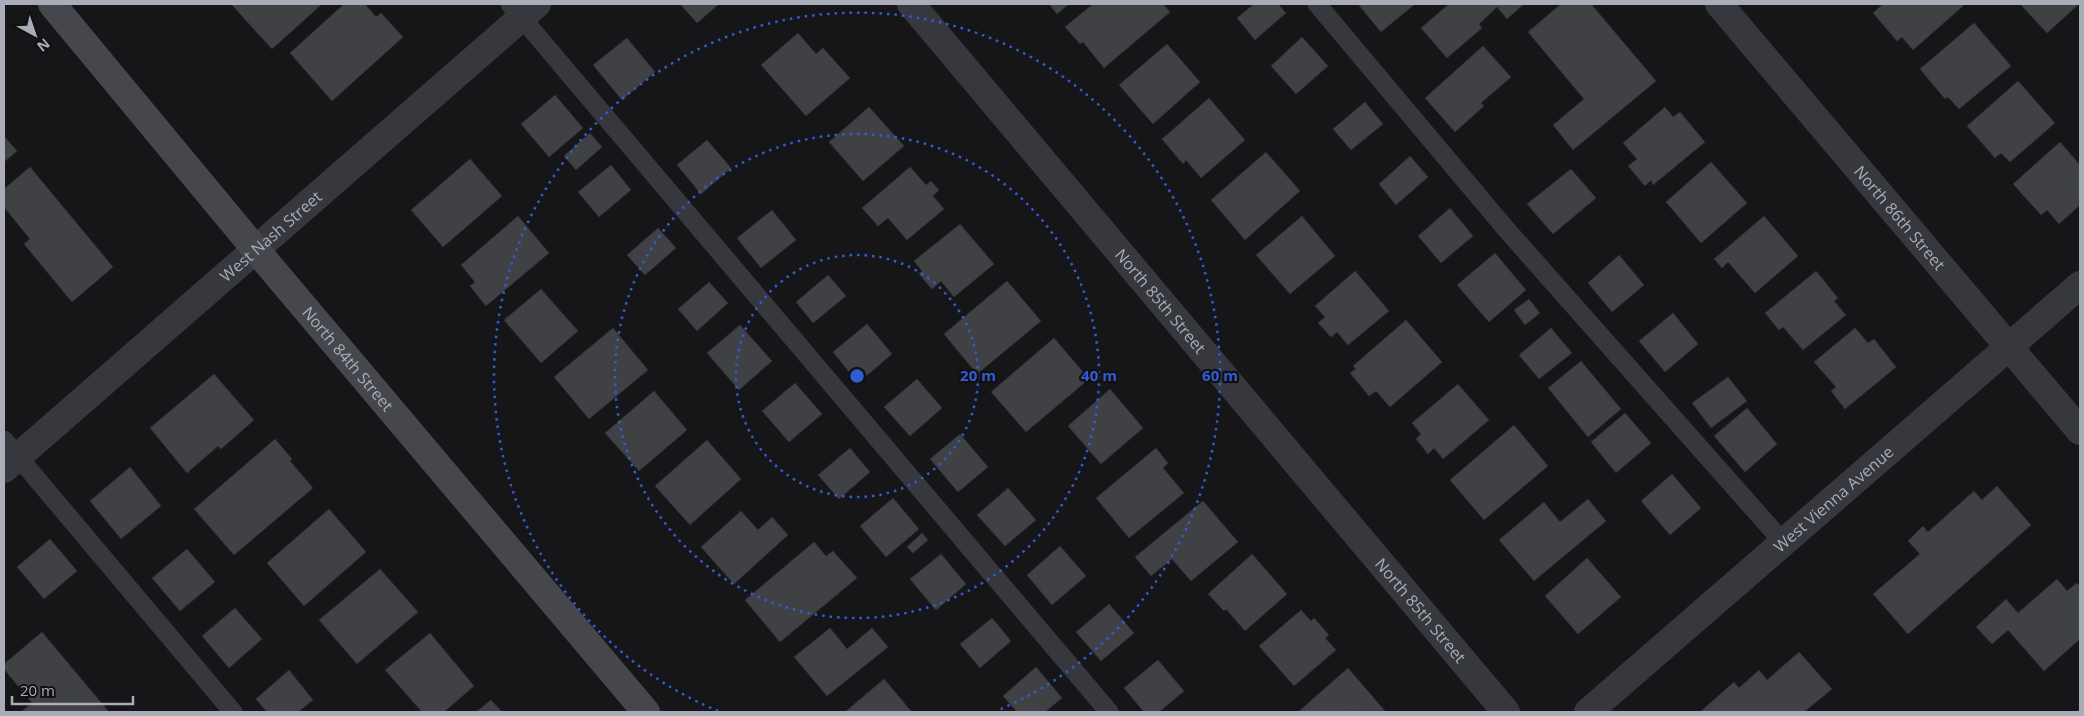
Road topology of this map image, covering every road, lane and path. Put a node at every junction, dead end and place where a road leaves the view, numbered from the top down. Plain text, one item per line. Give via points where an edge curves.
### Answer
1 (52, 4) edge
2 (911, 4) edge
3 (1317, 4) edge
4 (1719, 4) edge
5 (523, 8) edge
6 (256, 250) junction
7 (2080, 285) edge
8 (2009, 347) junction
9 (2080, 431) edge
10 (8, 455) edge
11 (1783, 542) junction
12 (233, 712) edge
13 (646, 712) edge
14 (1109, 712) edge
15 (1506, 712) edge
16 (1588, 712) edge

1 - 6 street, North 84th Street
2 - 15 street, North 85th Street
3 - 11 lane via 1506,229
4 - 8 street, North 86th Street
5 - 6 street, West Nash Street
5 - 14 lane
6 - 10 street, West Nash Street
6 - 13 street, North 84th Street
7 - 8 street, West Vienna Avenue
8 - 9 street, North 86th Street
8 - 11 street, West Vienna Avenue
10 - 12 lane
11 - 16 street, West Vienna Avenue

